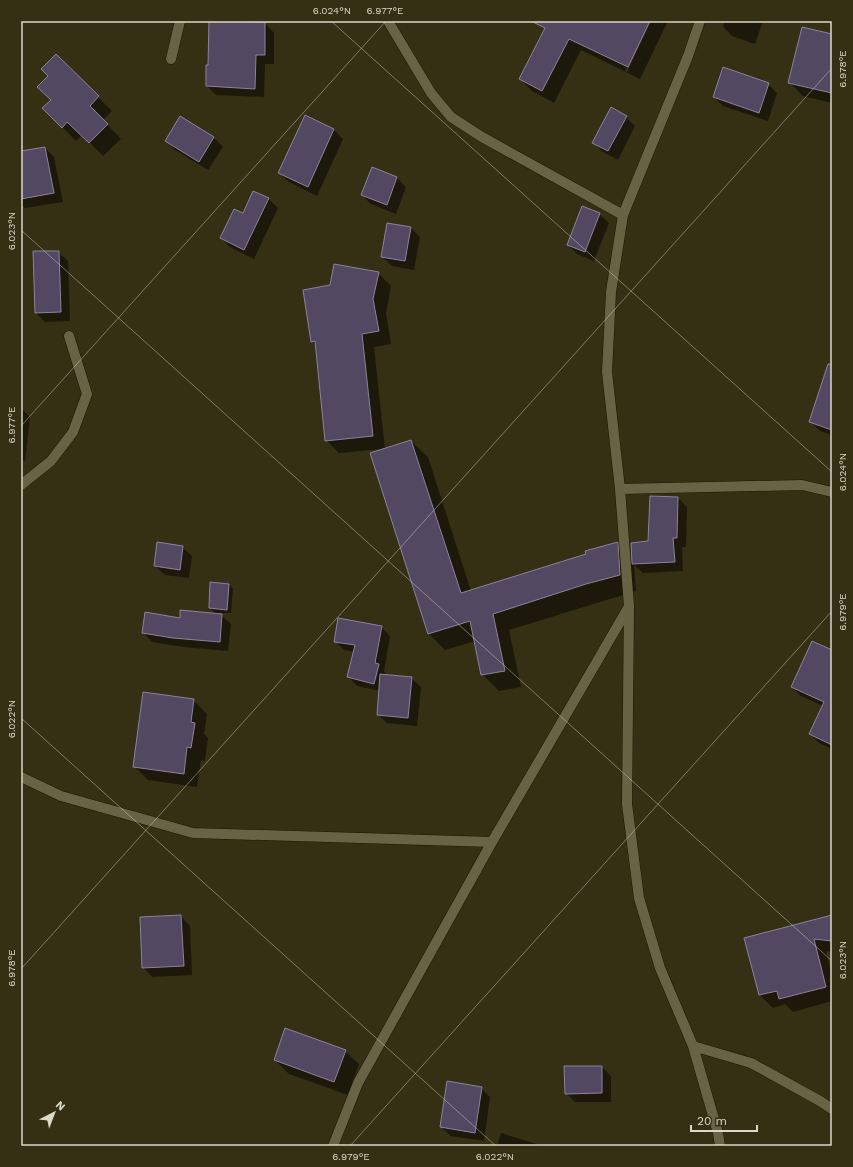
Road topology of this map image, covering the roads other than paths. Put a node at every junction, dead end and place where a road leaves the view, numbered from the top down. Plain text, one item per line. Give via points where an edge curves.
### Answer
1 (180, 21) edge
2 (388, 21) edge
3 (700, 21) edge
4 (171, 59) dead end
5 (623, 215) junction
6 (69, 336) dead end
7 (21, 485) edge
8 (620, 489) junction
9 (832, 492) edge
10 (629, 606) junction
11 (21, 777) edge
12 (492, 842) junction
13 (693, 1046) junction
14 (832, 1109) edge
15 (333, 1146) edge
16 (720, 1146) edge

1 - 4 street
2 - 5 street via 431,93 452,117 482,137
3 - 5 street
5 - 8 street via 611,292 607,372
6 - 7 street via 87,394 73,432 51,461
8 - 9 street via 802,485
8 - 10 street
10 - 12 street
10 - 13 street via 627,804 639,898 660,968
11 - 12 street via 61,796 193,833
12 - 15 street via 358,1083
13 - 14 street via 751,1063
13 - 16 street

